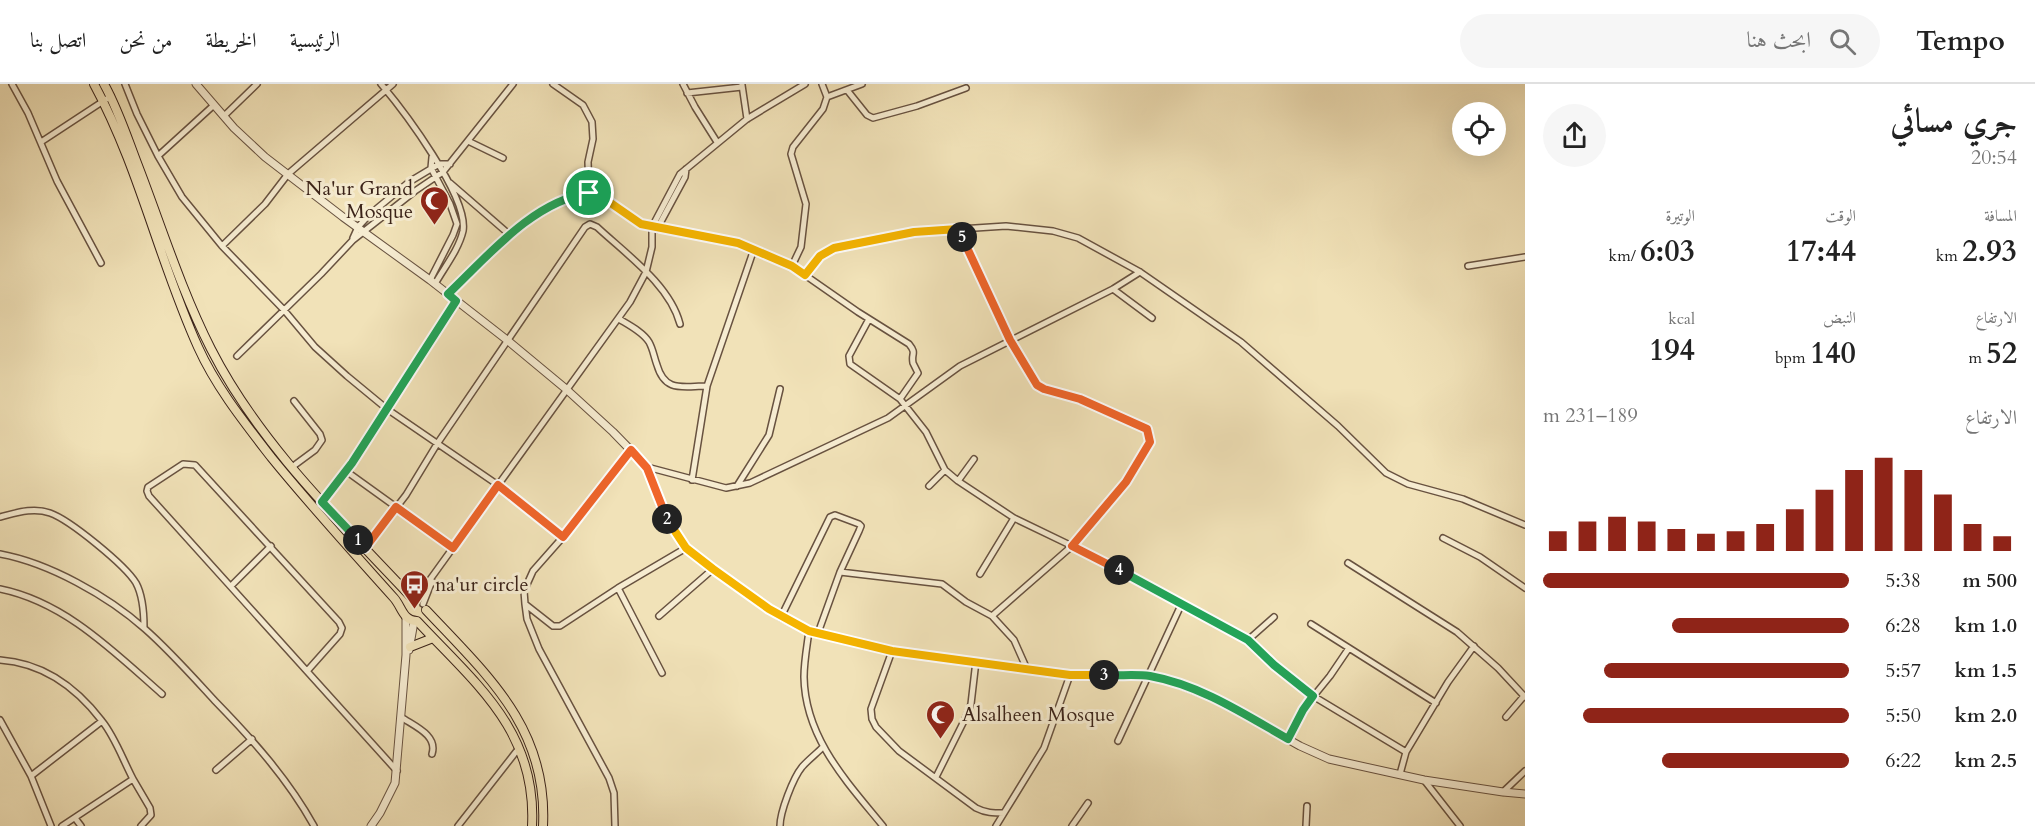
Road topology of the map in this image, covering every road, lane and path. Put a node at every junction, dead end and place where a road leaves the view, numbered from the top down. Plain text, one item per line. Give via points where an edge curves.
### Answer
1 (12, 84) edge
2 (94, 84) edge
3 (104, 84) edge
4 (126, 84) edge
5 (196, 84) edge
6 (256, 84) edge
7 (381, 84) edge
8 (393, 84) edge
9 (513, 84) edge
10 (553, 84) edge
11 (683, 84) edge
12 (805, 84) edge
13 (822, 84) edge
14 (862, 84) edge
15 (742, 85) edge
16 (966, 88) dead end
17 (386, 90) junction
18 (847, 90) junction
19 (687, 93) junction
20 (827, 97) junction
21 (107, 99) junction
22 (214, 105) junction
23 (224, 116) junction
24 (747, 119) junction
25 (468, 141) junction
26 (42, 142) junction
27 (717, 142) junction
28 (158, 156) junction
29 (432, 157) junction
30 (503, 158) dead end
31 (439, 164) junction
32 (450, 164) junction
33 (431, 168) junction
34 (443, 172) junction
35 (288, 174) junction
36 (435, 177) junction
37 (447, 182) junction
38 (589, 193) junction
39 (358, 227) junction
40 (655, 227) junction
41 (958, 229) junction
42 (365, 232) junction
43 (510, 235) junction
44 (353, 240) junction
45 (222, 246) junction
46 (754, 249) junction
47 (1525, 257) edge
48 (101, 263) dead end
49 (792, 266) junction
50 (1468, 266) dead end
51 (646, 272) junction
52 (1140, 272) junction
53 (805, 275) junction
54 (433, 282) junction
55 (1113, 289) junction
56 (448, 294) junction
57 (456, 301) junction
58 (284, 310) junction
59 (1152, 318) dead end
60 (619, 319) junction
61 (870, 319) junction
62 (680, 324) dead end
63 (507, 340) junction
64 (1010, 340) junction
65 (237, 356) dead end
66 (707, 386) junction
67 (566, 389) junction
68 (780, 389) dead end
69 (900, 399) junction
70 (294, 401) dead end
71 (906, 406) junction
72 (387, 409) junction
73 (437, 444) junction
74 (631, 450) junction
75 (974, 459) dead end
76 (292, 467) junction
77 (647, 468) junction
78 (945, 470) junction
79 (346, 471) junction
80 (692, 480) junction
81 (958, 481) junction
82 (498, 485) junction
83 (737, 486) junction
84 (929, 486) dead end
85 (322, 502) junction
86 (396, 507) junction
87 (0, 517) edge
88 (1014, 518) junction
89 (1525, 525) edge
90 (563, 537) junction
91 (1443, 538) dead end
92 (271, 546) junction
93 (1072, 546) junction
94 (365, 548) junction
95 (453, 548) junction
96 (686, 548) junction
97 (0, 554) edge
98 (1348, 562) dead end
99 (713, 569) junction
100 (840, 572) junction
101 (980, 574) dead end
102 (231, 586) junction
103 (618, 588) junction
104 (1525, 588) edge
105 (0, 589) edge
106 (419, 603) junction
107 (1182, 603) junction
108 (525, 604) junction
109 (403, 608) junction
110 (659, 616) dead end
111 (992, 616) junction
112 (781, 617) junction
113 (1274, 617) dead end
114 (413, 620) junction
115 (1311, 624) dead end
116 (144, 628) junction
117 (809, 631) junction
118 (818, 633) junction
119 (433, 638) junction
120 (1248, 640) junction
121 (1474, 646) junction
122 (1349, 648) junction
123 (408, 651) junction
124 (892, 651) junction
125 (0, 660) edge
126 (976, 661) junction
127 (1026, 667) junction
128 (308, 670) junction
129 (662, 673) dead end
130 (1070, 675) junction
131 (1147, 676) junction
132 (162, 694) dead end
133 (1313, 696) junction
134 (1524, 696) edge
135 (1436, 703) junction
136 (401, 717) junction
137 (1506, 717) dead end
138 (0, 720) edge
139 (102, 721) junction
140 (252, 739) junction
141 (1288, 739) junction
142 (1118, 741) dead end
143 (520, 746) junction
144 (823, 747) junction
145 (1406, 752) junction
146 (432, 754) dead end
147 (216, 770) dead end
148 (397, 771) junction
149 (1525, 771) edge
150 (1400, 774) junction
151 (31, 776) junction
152 (936, 777) junction
153 (133, 779) junction
154 (1424, 780) junction
155 (1503, 792) junction
156 (1525, 794) edge
157 (1088, 802) dead end
158 (1307, 806) dead end
159 (1004, 813) junction
160 (75, 818) junction
161 (51, 826) edge
162 (62, 826) edge
163 (81, 826) edge
164 (141, 826) edge
165 (314, 826) edge
166 (370, 826) edge
167 (458, 826) edge
168 (532, 826) edge
169 (543, 826) edge
170 (615, 826) edge
171 (780, 826) edge
172 (884, 826) edge
173 (996, 826) edge
174 (1072, 826) edge
175 (1306, 826) edge
176 (1460, 826) edge

1 - 26 street
2 - 21 main road
3 - 21 main road
4 - 28 street
5 - 22 street
6 - 23 street
7 - 17 street
8 - 17 street
9 - 25 street
10 - 38 street via 583,105 592,122
11 - 19 street
12 - 24 street
13 - 20 street
14 - 18 street
15 - 19 street
15 - 24 street
16 - 18 street via 873,118
17 - 29 street via 419,132
17 - 35 street
18 - 20 street
19 - 27 street
20 - 49 street via 822,112 791,154 806,204 801,248
21 - 26 street
21 - 76 main road via 211,350 246,409
21 - 109 main road via 173,285 212,373 244,422 302,495
22 - 23 street
22 - 28 street
23 - 35 street
24 - 27 street
25 - 30 street
25 - 32 street
26 - 48 street via 57,181
27 - 40 street via 678,178
28 - 45 street via 186,203
29 - 31 street
29 - 33 street
31 - 32 street
31 - 33 street
31 - 34 street
32 - 34 street
33 - 36 street
33 - 39 street via 389,198
34 - 36 street
34 - 37 street
35 - 39 street
35 - 45 street via 265,204
36 - 42 street
36 - 54 street via 457,224
37 - 43 street
37 - 54 street via 462,215 463,230
38 - 40 street via 602,197 634,221
38 - 43 street via 576,195 542,212
39 - 42 street
39 - 44 street
40 - 46 street
40 - 51 street
41 - 52 street via 1006,226 1053,231 1078,238
41 - 53 street via 914,232 834,248 820,256
41 - 64 street
42 - 44 street
42 - 54 street
43 - 56 street
44 - 58 street
45 - 58 street
46 - 49 street
46 - 66 street
47 - 50 street
49 - 53 street
51 - 60 street
51 - 62 street via 674,304
51 - 63 street via 597,227 588,225
52 - 55 street
52 - 89 street via 1241,342 1386,473
53 - 61 street
54 - 56 street
55 - 59 street
55 - 64 street
56 - 57 street
57 - 63 street
57 - 72 street
58 - 65 street
58 - 72 street via 330,362
60 - 66 street via 647,339 665,382 674,386
60 - 67 street
61 - 69 street via 913,350 918,373
61 - 69 street via 848,360
63 - 67 street
63 - 73 street
64 - 71 street via 960,366
64 - 93 street via 1037,385 1099,407 1147,429 1150,434 1150,442 1126,482
66 - 80 street
67 - 74 street
67 - 82 street
68 - 83 street via 769,435
69 - 71 street
70 - 76 street via 322,440
71 - 78 street via 926,432
71 - 83 street
72 - 73 street
72 - 79 street
73 - 82 street
73 - 86 street
74 - 77 street
74 - 90 street
75 - 81 street
76 - 85 main road
77 - 80 street
77 - 96 street via 661,507
78 - 81 street
78 - 84 street
79 - 85 street
79 - 86 street
80 - 83 street via 726,488
81 - 88 street
82 - 90 street
82 - 95 street
85 - 94 main road
86 - 94 street
86 - 95 street
87 - 116 street via 31,510 49,512 79,529 135,581
88 - 93 street
88 - 101 street
90 - 108 street via 529,577
91 - 104 street via 1480,557
92 - 102 street
92 - 102 street via 195,465 183,464 148,487 149,496
92 - 128 street via 342,628
93 - 107 street
93 - 111 street
94 - 106 main road
95 - 106 street
96 - 99 street
96 - 103 street
97 - 116 street via 46,568 99,596
98 - 121 street
99 - 110 street
99 - 112 street
100 - 111 street via 942,584
100 - 112 street via 861,526 832,516
100 - 118 street
102 - 128 street
103 - 108 street via 557,626
103 - 129 street
105 - 132 street via 65,615
106 - 109 main road via 406,602
106 - 114 main road via 422,619
106 - 169 main road via 482,670 519,721 539,772
107 - 120 street
107 - 131 street
108 - 170 street via 539,649 609,778
109 - 114 main road
111 - 127 street via 1014,640
112 - 117 street
113 - 120 street
114 - 119 main road
114 - 123 street
115 - 122 street
116 - 140 street
117 - 118 street
117 - 144 street via 805,689 812,724
118 - 124 street
119 - 123 main road
119 - 143 main road via 497,708
120 - 133 street
121 - 134 street
121 - 135 street
122 - 133 street
122 - 135 street
123 - 136 street
124 - 126 street
124 - 152 street via 871,709 872,719 899,751
125 - 139 street via 46,671 63,682
126 - 127 street
126 - 152 street via 966,717
127 - 130 street
128 - 148 street
130 - 131 street
130 - 159 street via 1044,748
131 - 141 street via 1194,689
131 - 142 street
133 - 141 street
133 - 145 street
134 - 137 street
135 - 145 street
136 - 146 street via 427,734 434,747
136 - 148 street
138 - 151 street
139 - 151 street
139 - 153 street
140 - 147 street
140 - 165 street
141 - 150 street via 1329,759
143 - 167 street
143 - 168 main road via 531,787
144 - 171 street via 797,774
144 - 172 street
145 - 150 street
148 - 166 street via 393,790
149 - 155 street
150 - 154 street
151 - 161 street
152 - 159 street via 983,812
153 - 160 street
153 - 164 street via 150,808 151,815
154 - 155 street
154 - 176 street
155 - 156 street
157 - 174 street
158 - 175 street
159 - 173 street
160 - 162 street
160 - 163 street

